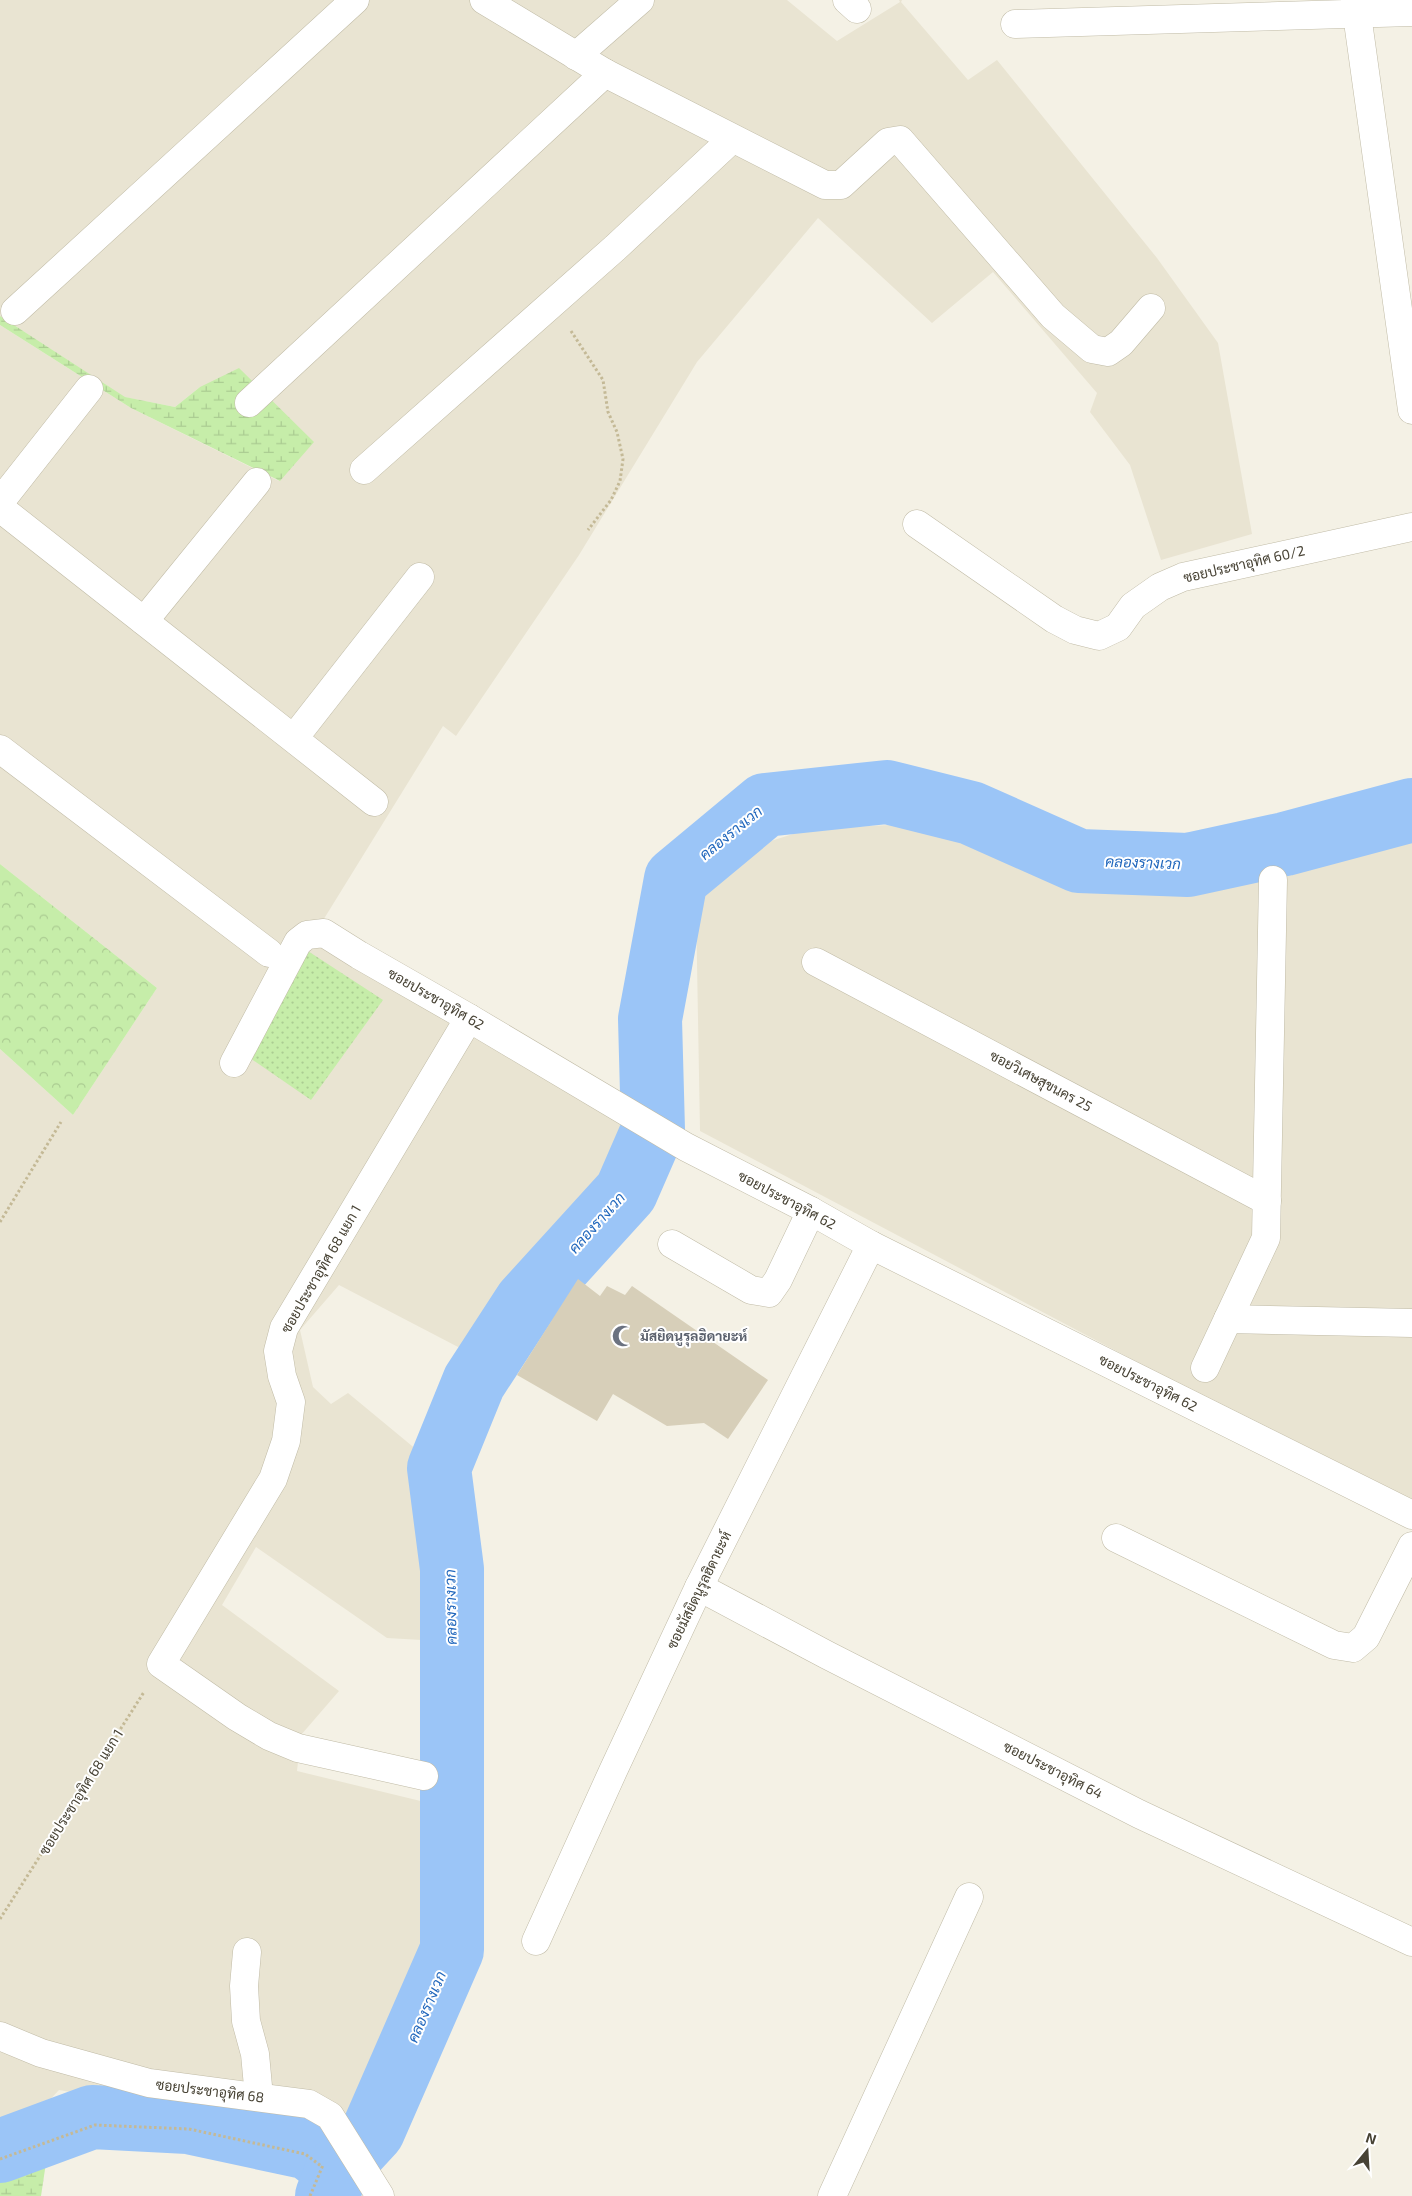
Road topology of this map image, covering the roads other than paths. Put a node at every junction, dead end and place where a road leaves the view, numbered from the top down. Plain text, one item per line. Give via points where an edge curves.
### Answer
1 (356, 0) edge
2 (484, 0) edge
3 (640, 0) edge
4 (1356, 6) edge
5 (1412, 12) edge
6 (1015, 24) dead end
7 (576, 56) junction
8 (605, 73) junction
9 (732, 139) junction
10 (1151, 308) dead end
11 (16, 311) dead end
12 (89, 388) dead end
13 (249, 403) dead end
14 (1412, 410) edge
15 (364, 470) dead end
16 (257, 482) dead end
17 (0, 502) edge
18 (0, 508) edge
19 (917, 524) dead end
20 (1412, 527) edge
21 (420, 577) dead end
22 (144, 621) junction
23 (294, 738) junction
24 (0, 749) edge
25 (374, 802) dead end
26 (1272, 880) dead end
27 (269, 953) dead end
28 (816, 962) dead end
29 (470, 1018) junction
30 (234, 1063) dead end
31 (1267, 1201) junction
32 (811, 1211) junction
33 (672, 1244) dead end
34 (871, 1244) junction
35 (1228, 1319) junction
36 (1412, 1323) edge
37 (1205, 1368) dead end
38 (1412, 1514) edge
39 (1116, 1538) dead end
40 (1412, 1546) edge
41 (699, 1587) junction
42 (424, 1776) dead end
43 (969, 1897) dead end
44 (536, 1941) dead end
45 (1412, 1942) edge
46 (247, 1952) dead end
47 (0, 2036) edge
48 (260, 2097) junction
49 (378, 2194) edge
50 (832, 2196) edge

1 - 11 street
2 - 7 street
3 - 7 street
4 - 5 street
4 - 6 street
4 - 14 street
7 - 8 street
8 - 9 street
8 - 13 street
9 - 10 street via 825,185 841,185 888,142 900,140 1053,316 1092,349 1108,352 1121,344
9 - 15 street via 615,248
12 - 17 street
16 - 22 street
18 - 22 street
19 - 20 street, ซอยประชาอุทิศ 60/2 via 1054,619 1075,630 1099,636 1118,627 1133,606 1160,587 1183,577
21 - 23 street
22 - 23 street
23 - 25 street
24 - 27 street
26 - 31 street
28 - 31 street, ซอยวิเศษสุขนคร 25
29 - 30 street, ซอยประชาอุทิศ 62 via 324,933 307,936 298,942
29 - 32 street, ซอยประชาอุทิศ 62 via 686,1147
29 - 42 street, ซอยประชาอุทิศ 68 แยก 1 via 284,1328 278,1351 291,1402 286,1441 273,1478 161,1664 269,1736 298,1748
31 - 35 street via 1266,1238
32 - 33 street via 769,1293 752,1290
32 - 34 street, ซอยประชาอุทิศ 62
34 - 38 street, ซอยประชาอุทิศ 62
34 - 41 street, ซอยมัสยิดนูรุลฮิดายะห์
35 - 36 street
35 - 37 street
39 - 40 street via 1334,1645 1353,1648 1366,1637
41 - 44 street, ซอยมัสยิดนูรุลฮิดายะห์
41 - 45 street, ซอยประชาอุทิศ 64 via 1140,1814
43 - 50 street
46 - 48 street via 244,1986 246,2021 255,2054
47 - 48 street, ซอยประชาอุทิศ 68 via 42,2054 149,2083
48 - 49 street, ซอยประชาอุทิศ 68 via 309,2104 330,2116

